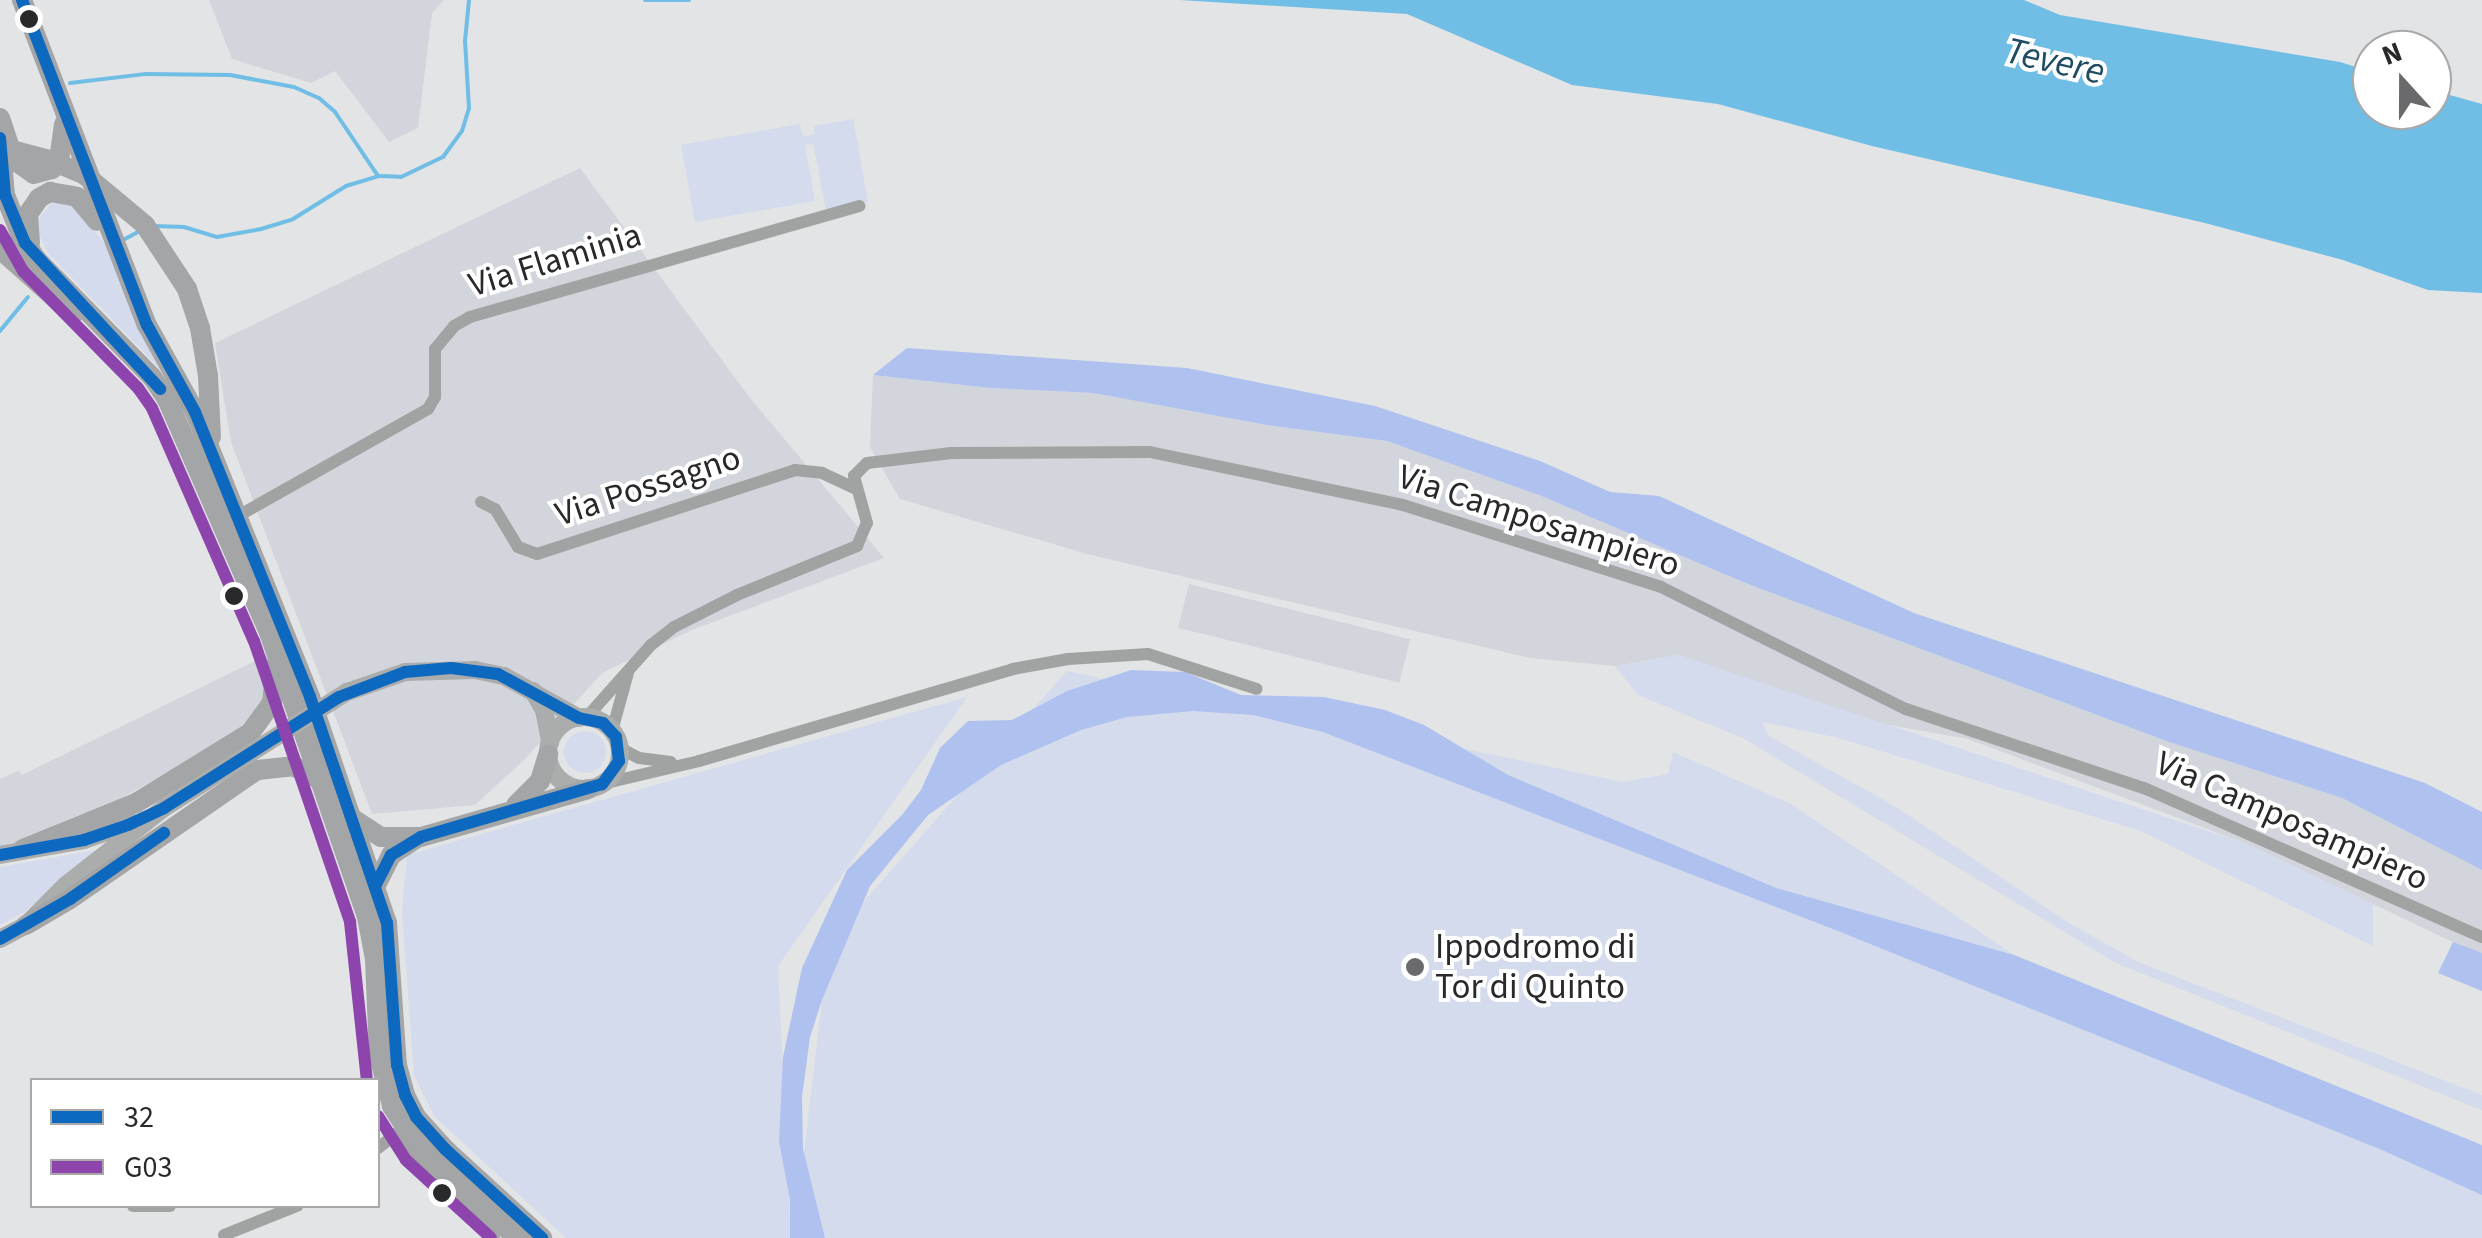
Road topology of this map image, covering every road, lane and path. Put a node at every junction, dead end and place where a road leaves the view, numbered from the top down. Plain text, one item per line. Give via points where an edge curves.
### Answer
1 (22, 0) edge
2 (64, 114) junction
3 (0, 118) edge
4 (0, 138) edge
5 (0, 147) edge
6 (860, 206) dead end
7 (114, 242) junction
8 (0, 250) edge
9 (37, 260) junction
10 (108, 332) junction
11 (213, 460) junction
12 (854, 488) junction
13 (481, 502) dead end
14 (238, 516) junction
15 (274, 647) junction
16 (631, 666) junction
17 (1257, 688) dead end
18 (532, 691) junction
19 (582, 718) junction
20 (616, 740) junction
21 (549, 748) junction
22 (699, 761) junction
23 (322, 780) junction
24 (595, 786) junction
25 (164, 808) junction
26 (505, 813) junction
27 (353, 819) junction
28 (421, 837) junction
29 (22, 849) junction
30 (0, 856) edge
31 (376, 885) junction
32 (10, 931) edge
33 (2482, 937) edge
34 (404, 1128) junction
35 (380, 1146) edge
36 (292, 1208) edge
37 (224, 1235) dead end
38 (494, 1238) edge
39 (518, 1238) edge
40 (542, 1238) edge

1 - 2 main road
2 - 3 main road via 62,155 52,169 34,174 14,160
2 - 7 main road
4 - 9 main road via 8,206
5 - 11 main road, bridge via 85,175 145,225 187,289 200,328
6 - 14 street, Via Flaminia via 470,317 435,349 435,397 424,412
7 - 9 main road via 81,200 50,192 33,204 27,220
7 - 11 main road
8 - 10 main road via 72,313
9 - 10 main road
10 - 15 main road via 167,399
11 - 14 main road
12 - 13 street, Via Possagno via 822,473 795,470 537,554 518,547 494,509
12 - 16 street via 867,528 854,549 698,613
12 - 33 street, Via Camposampiero via 859,469 881,459 1088,449 1183,458 1403,505 1661,587 1906,709 2144,788
14 - 27 main road
15 - 23 main road
15 - 29 main road via 272,703 250,733 136,803
16 - 19 street
16 - 20 street
17 - 22 street via 1148,654 1068,660 1013,669
18 - 19 street
18 - 21 street via 544,710
18 - 25 street, bridge via 474,670 406,672 347,692
19 - 20 street
19 - 21 street via 564,724
20 - 22 street via 651,761
20 - 24 street via 616,769
21 - 24 street via 558,778 572,787
21 - 26 main road via 536,787
22 - 24 street
23 - 32 main road via 293,766 257,770
23 - 34 main road via 371,932 381,1067
24 - 26 main road
25 - 29 street via 95,837
25 - 32 street
26 - 28 main road
27 - 28 main road via 380,837
27 - 31 main road
28 - 31 main road via 392,855
29 - 30 street
31 - 40 main road via 391,948 396,1064 410,1107 444,1150
34 - 35 street
34 - 38 street via 410,1161
34 - 39 main road
36 - 37 street

